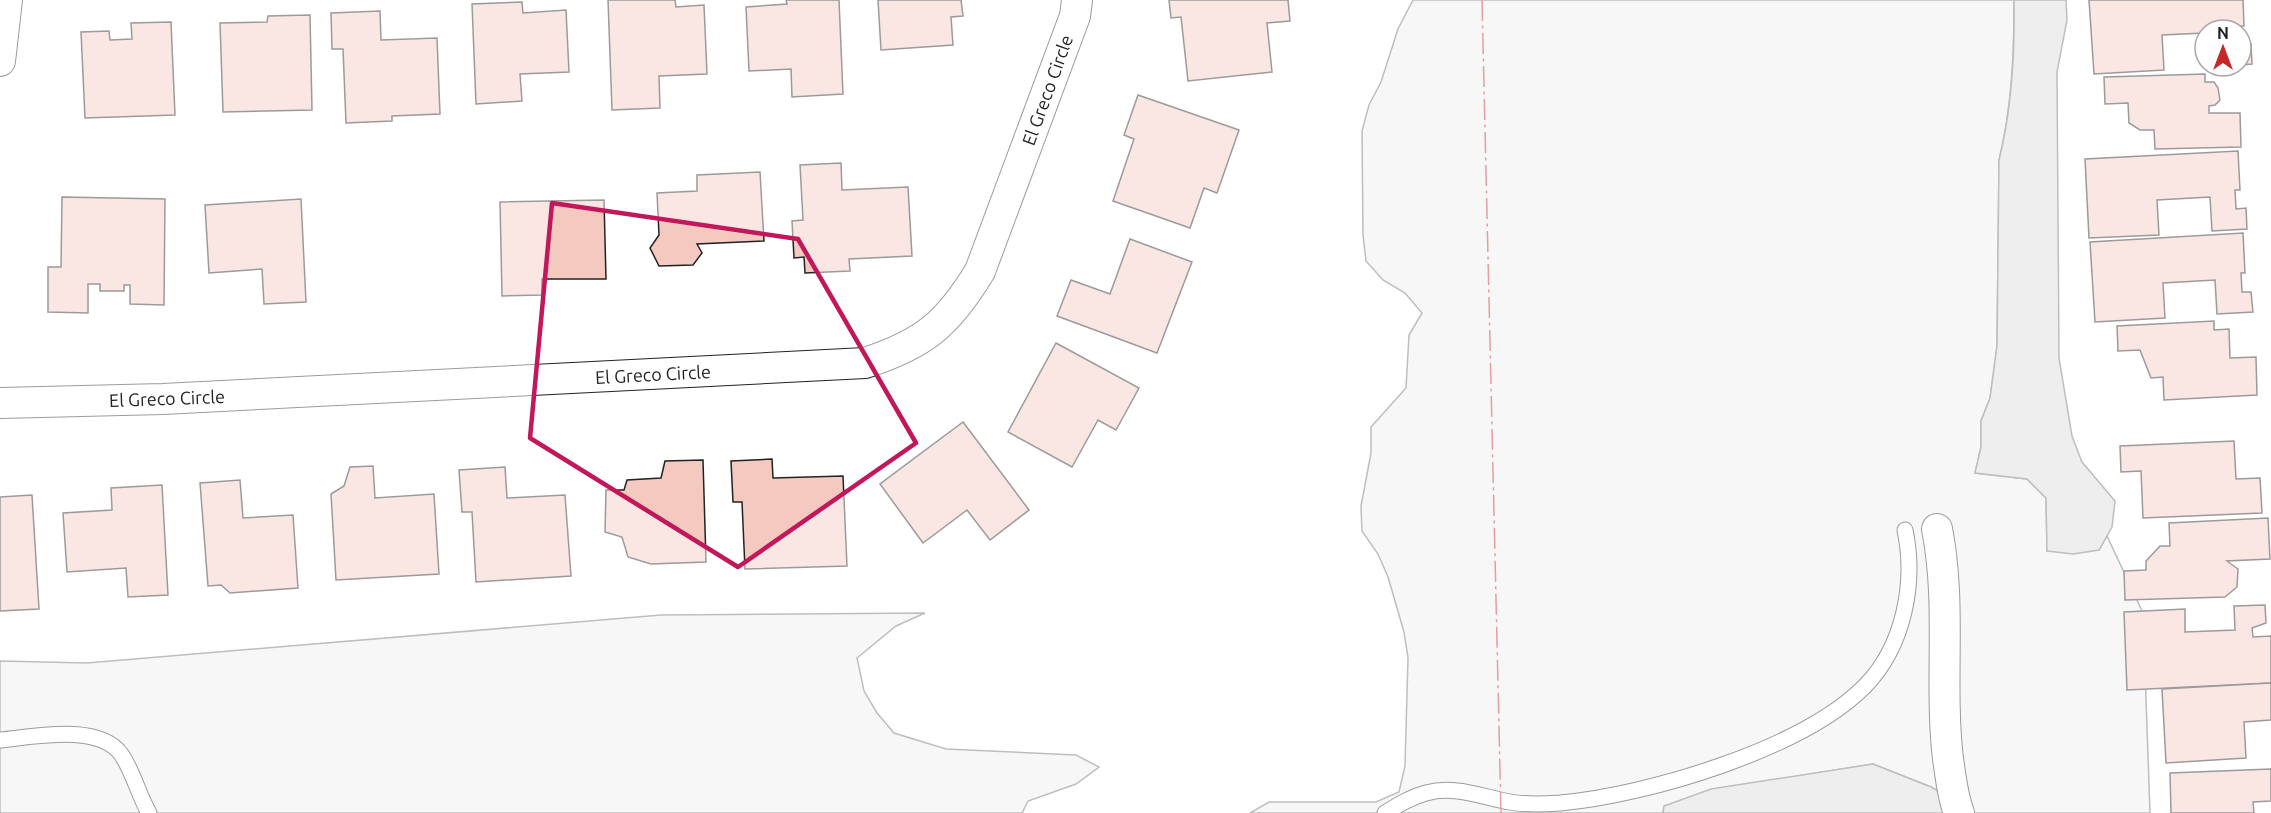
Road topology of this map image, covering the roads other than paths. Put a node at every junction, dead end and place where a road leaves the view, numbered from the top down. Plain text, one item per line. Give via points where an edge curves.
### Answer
1 (7, 0) edge
2 (1077, 0) edge
3 (0, 61) edge
4 (0, 403) edge
5 (1937, 529) dead end
6 (1905, 530) dead end
7 (0, 740) edge
8 (149, 813) edge
9 (1385, 813) edge
10 (1959, 813) edge

1 - 3 street
2 - 4 street, El Greco Circle via 1075,16 980,271 960,304 933,332 899,352 853,364 163,399
5 - 10 street via 1945,586 1945,728
6 - 9 lane via 1910,552 1909,591 1890,646 1866,685 1812,727 1692,776 1612,795 1513,803 1442,790 1409,798
7 - 8 lane via 65,734 89,736 114,746

